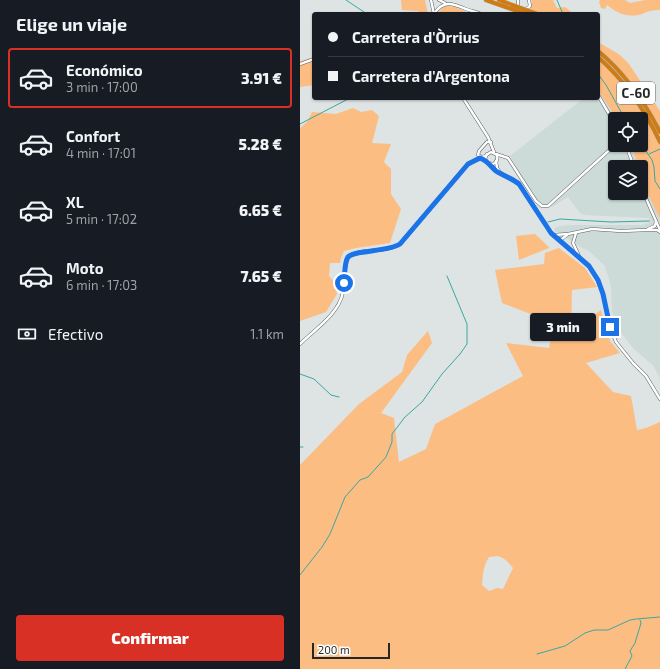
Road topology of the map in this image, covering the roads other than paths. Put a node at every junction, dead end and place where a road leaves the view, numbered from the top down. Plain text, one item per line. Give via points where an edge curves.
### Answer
1 (431, 0) edge
2 (439, 0) edge
3 (486, 0) edge
4 (499, 0) edge
5 (518, 0) edge
6 (530, 1) edge
7 (445, 3) junction
8 (521, 10) joint
9 (434, 12) edge
10 (436, 12) edge
11 (477, 12) edge
12 (520, 12) edge
13 (531, 12) edge
14 (600, 53) edge
15 (600, 59) edge
16 (312, 60) edge
17 (300, 64) edge
18 (600, 98) edge
19 (464, 100) edge
20 (608, 112) edge
21 (660, 132) edge
22 (660, 142) edge
23 (491, 144) junction
24 (608, 152) edge
25 (488, 153) junction
26 (495, 153) junction
27 (505, 156) junction
28 (481, 158) junction
29 (497, 160) junction
30 (488, 162) junction
31 (500, 173) junction
32 (647, 200) edge
33 (656, 221) junction
34 (646, 230) junction
35 (660, 231) edge
36 (576, 233) junction
37 (568, 234) junction
38 (554, 236) junction
39 (558, 239) junction
40 (580, 257) junction
41 (300, 344) edge
42 (660, 398) edge

1 - 9 street
2 - 7 street
3 - 12 highway, bridge
4 - 13 highway, bridge
5 - 8 street via 517,7
6 - 8 street via 528,9
7 - 10 street
7 - 11 street
14 - 21 highway, C-60 via 640,97
15 - 22 highway, C-60 via 623,82 636,100
16 - 17 street
18 - 20 street
19 - 23 street
23 - 25 street
23 - 26 street
23 - 28 street via 487,142 479,152
24 - 27 street via 548,206 542,206 536,201
25 - 26 street
25 - 28 street
25 - 30 street
26 - 27 street
26 - 29 street
27 - 29 street
28 - 30 street
28 - 41 street via 468,164 400,244 388,249 352,254 348,258 340,303
29 - 30 street via 493,164
29 - 31 street
30 - 31 street
31 - 38 street via 519,184
32 - 33 street
33 - 34 street via 655,226
33 - 35 street
34 - 35 street
34 - 36 street via 592,229
36 - 37 street
36 - 40 street via 573,242
37 - 38 street
37 - 39 street
38 - 39 street
39 - 40 street
40 - 42 street via 598,280 616,342 646,376

